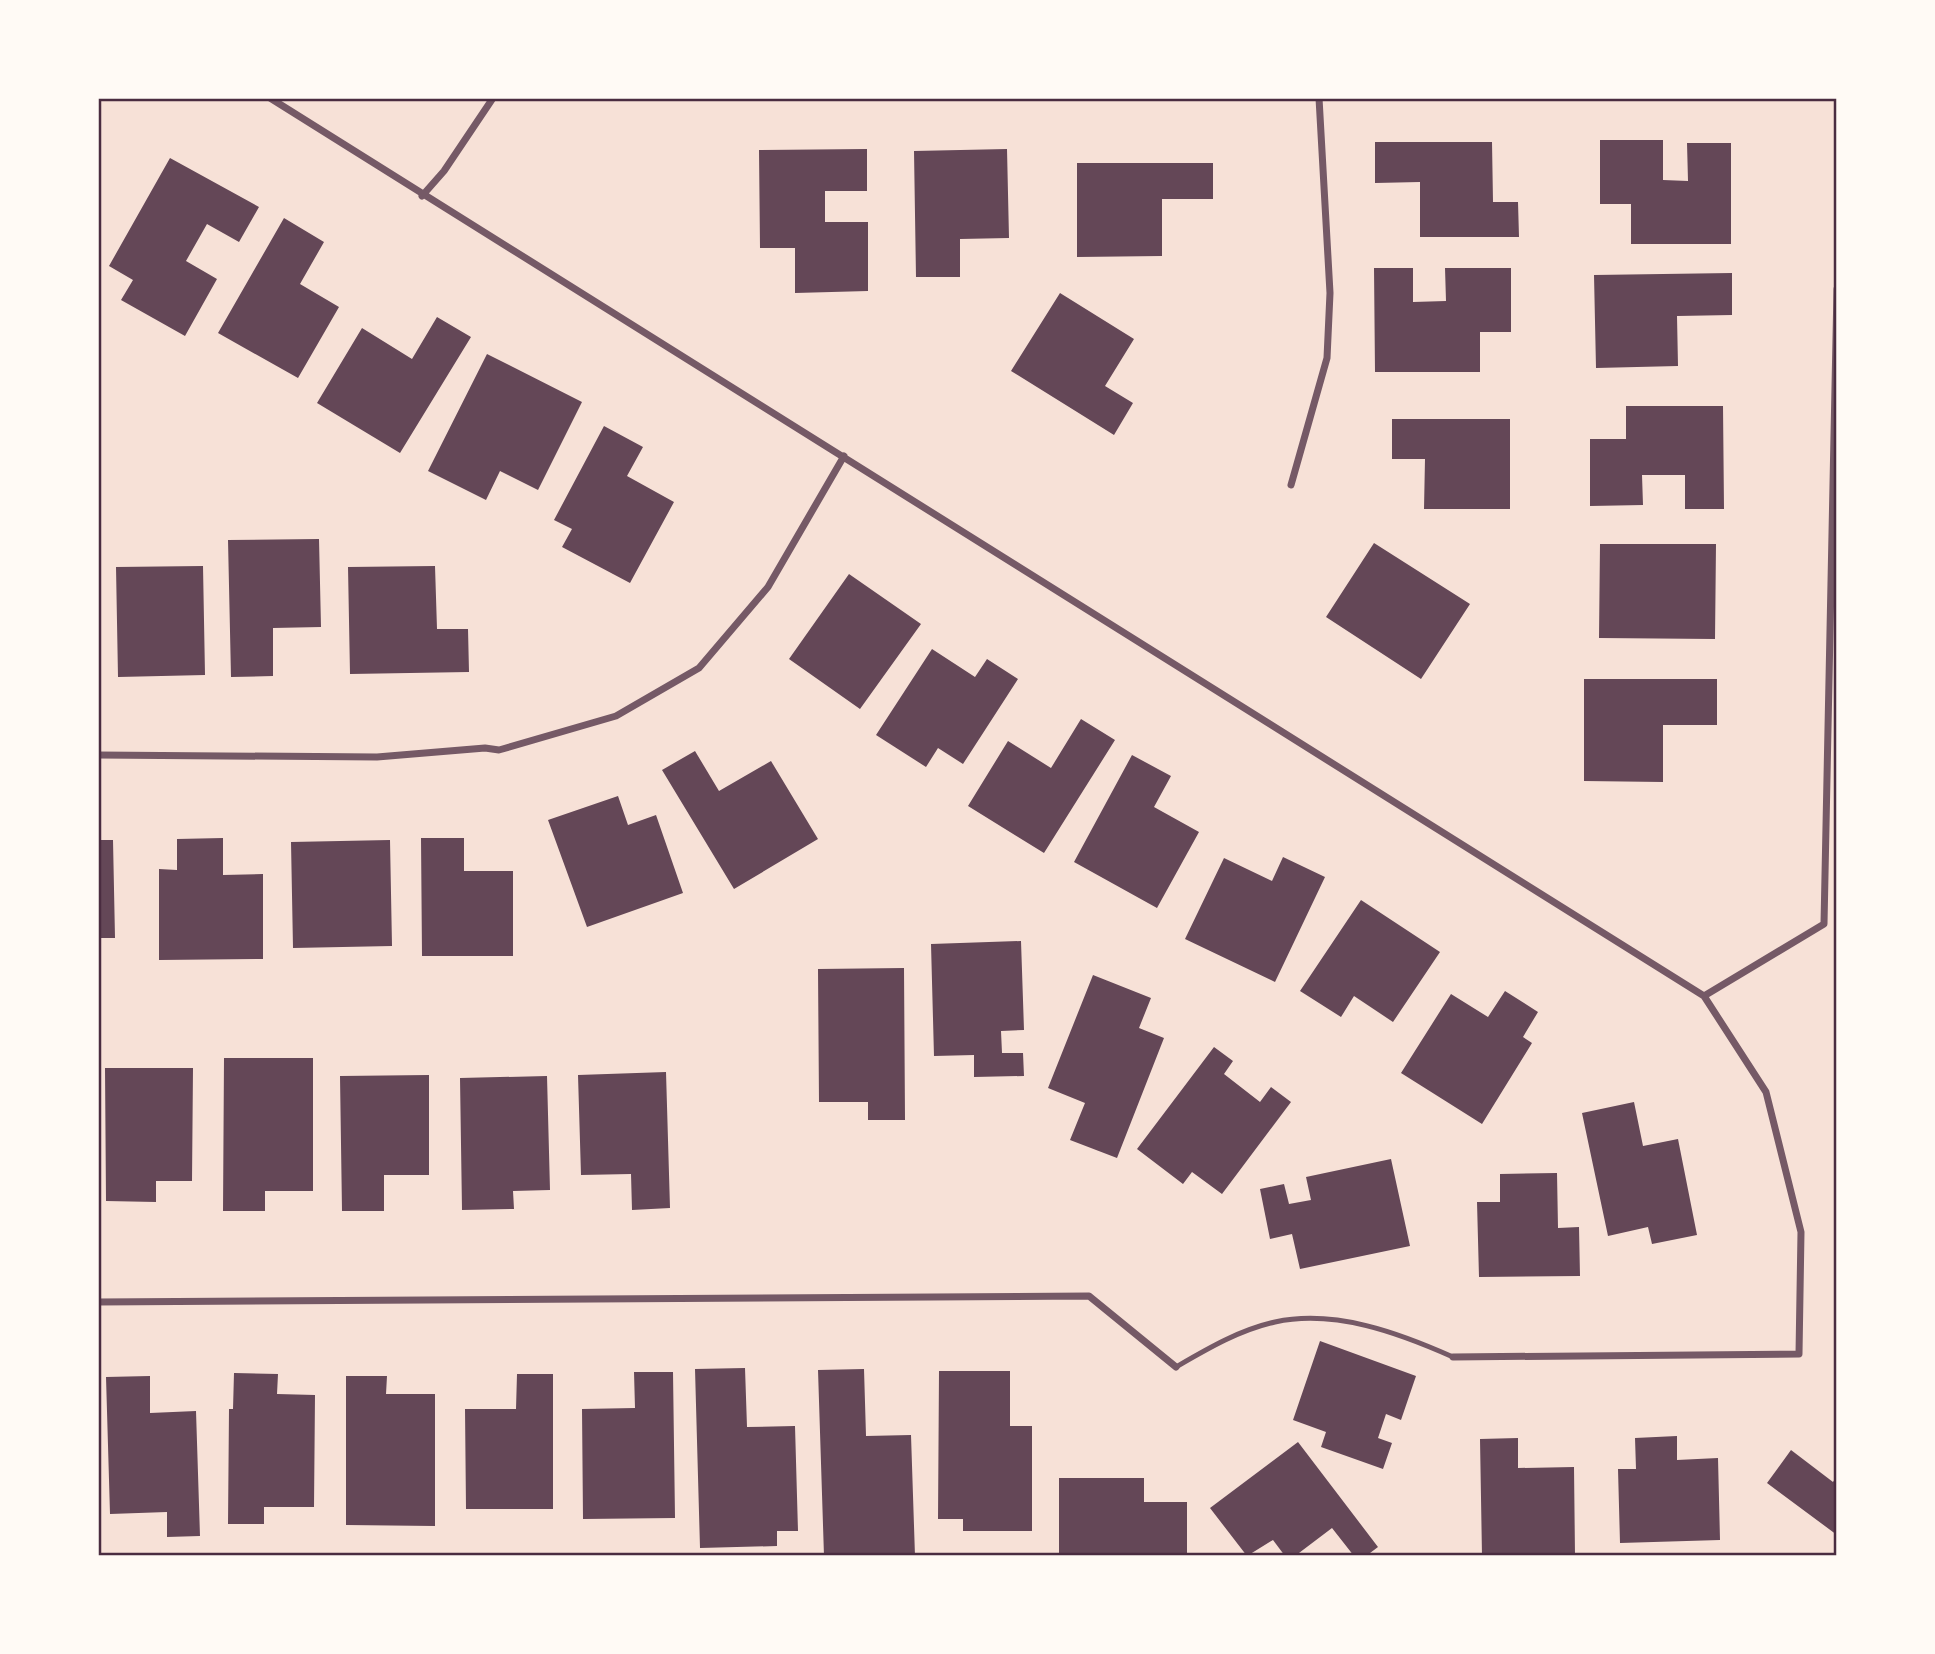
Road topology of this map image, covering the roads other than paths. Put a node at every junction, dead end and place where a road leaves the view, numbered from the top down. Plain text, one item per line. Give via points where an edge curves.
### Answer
1 (270, 98) edge
2 (493, 98) edge
3 (1320, 98) edge
4 (422, 196) junction
5 (1837, 289) edge
6 (844, 456) junction
7 (1292, 485) dead end
8 (98, 755) edge
9 (1704, 996) junction
10 (98, 1302) edge
11 (1453, 1357) joint
12 (1176, 1367) joint

1 - 4 street
2 - 4 street
3 - 7 street via 1330,293 1327,358
4 - 6 street
5 - 9 street via 1824,924
6 - 8 street via 768,587 699,668 616,716 499,750 377,757
6 - 9 street
9 - 11 street via 1766,1092 1801,1232 1799,1354
10 - 12 street via 1089,1296
11 - 12 lane via 1380,1329 1331,1319 1276,1322 1223,1340

